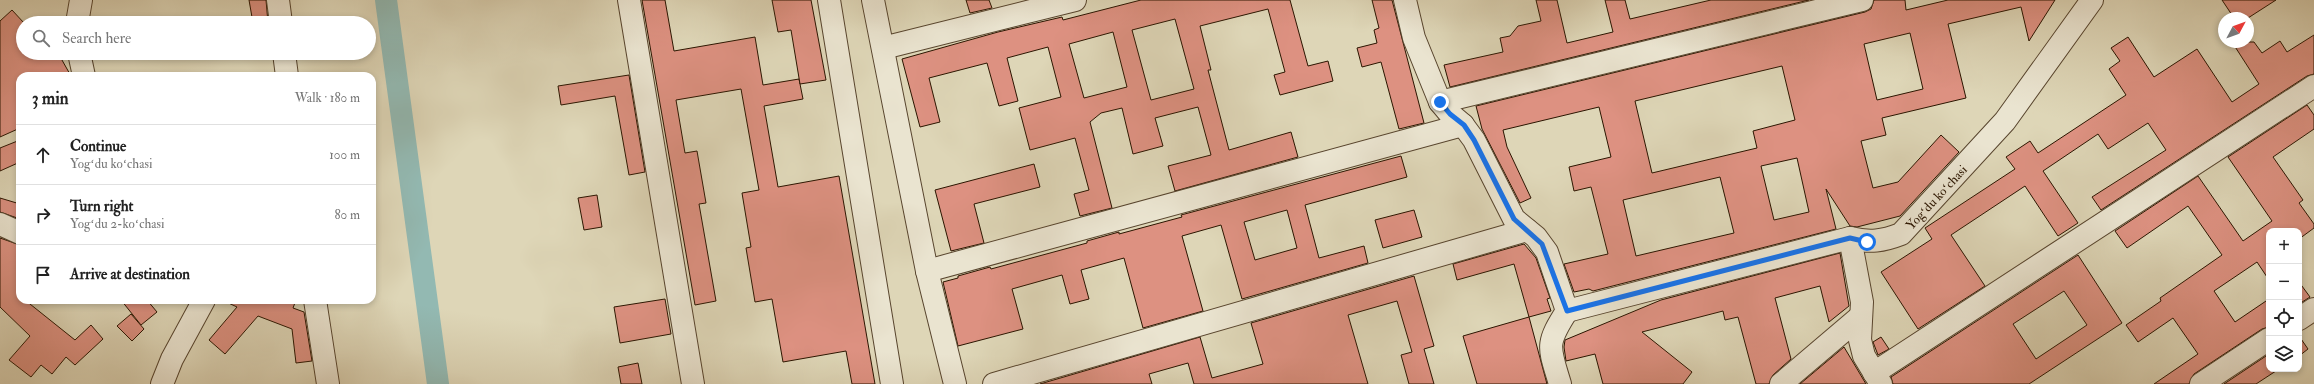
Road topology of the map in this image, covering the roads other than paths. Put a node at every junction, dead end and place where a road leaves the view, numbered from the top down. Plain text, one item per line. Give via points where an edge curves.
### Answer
1 (81, 0) edge
2 (278, 0) edge
3 (630, 0) edge
4 (829, 0) edge
5 (873, 0) edge
6 (1075, 0) edge
7 (1405, 0) edge
8 (1862, 0) edge
9 (2092, 0) edge
10 (78, 16) edge
11 (280, 16) edge
12 (883, 48) junction
13 (80, 60) edge
14 (285, 60) edge
15 (83, 72) edge
16 (286, 72) edge
17 (2314, 86) edge
18 (1440, 102) junction
19 (1464, 125) junction
20 (0, 224) edge
21 (1527, 230) junction
22 (16, 231) edge
23 (1850, 238) junction
24 (927, 271) junction
25 (202, 304) edge
26 (317, 304) edge
27 (2314, 310) edge
28 (1567, 311) junction
29 (1861, 316) junction
30 (2302, 317) edge
31 (2266, 341) edge
32 (1877, 379) edge
33 (162, 384) edge
34 (328, 384) edge
35 (693, 384) edge
36 (892, 384) edge
37 (955, 384) edge
38 (994, 384) edge
39 (1560, 384) edge
40 (1781, 384) edge
41 (2201, 384) edge

1 - 10 street
2 - 11 street
3 - 35 street
4 - 36 street
5 - 12 street
6 - 12 street
7 - 18 street via 1414,38
8 - 18 street
9 - 23 street, Yogʻdu koʻchasi via 2005,121 1901,234 1883,241 1867,242
12 - 24 street
13 - 15 street
14 - 16 street
17 - 32 street
18 - 19 street
19 - 21 street via 1506,206 1514,219
19 - 24 street
20 - 22 street
21 - 28 street via 1547,252
21 - 38 street
23 - 28 street, Yogʻdu koʻchasi
23 - 29 street via 1862,302
24 - 37 street
25 - 33 street via 172,359
26 - 34 street
27 - 30 street
28 - 39 street via 1557,327 1550,348
29 - 32 street via 1860,340 1864,356
29 - 40 street
31 - 41 street

